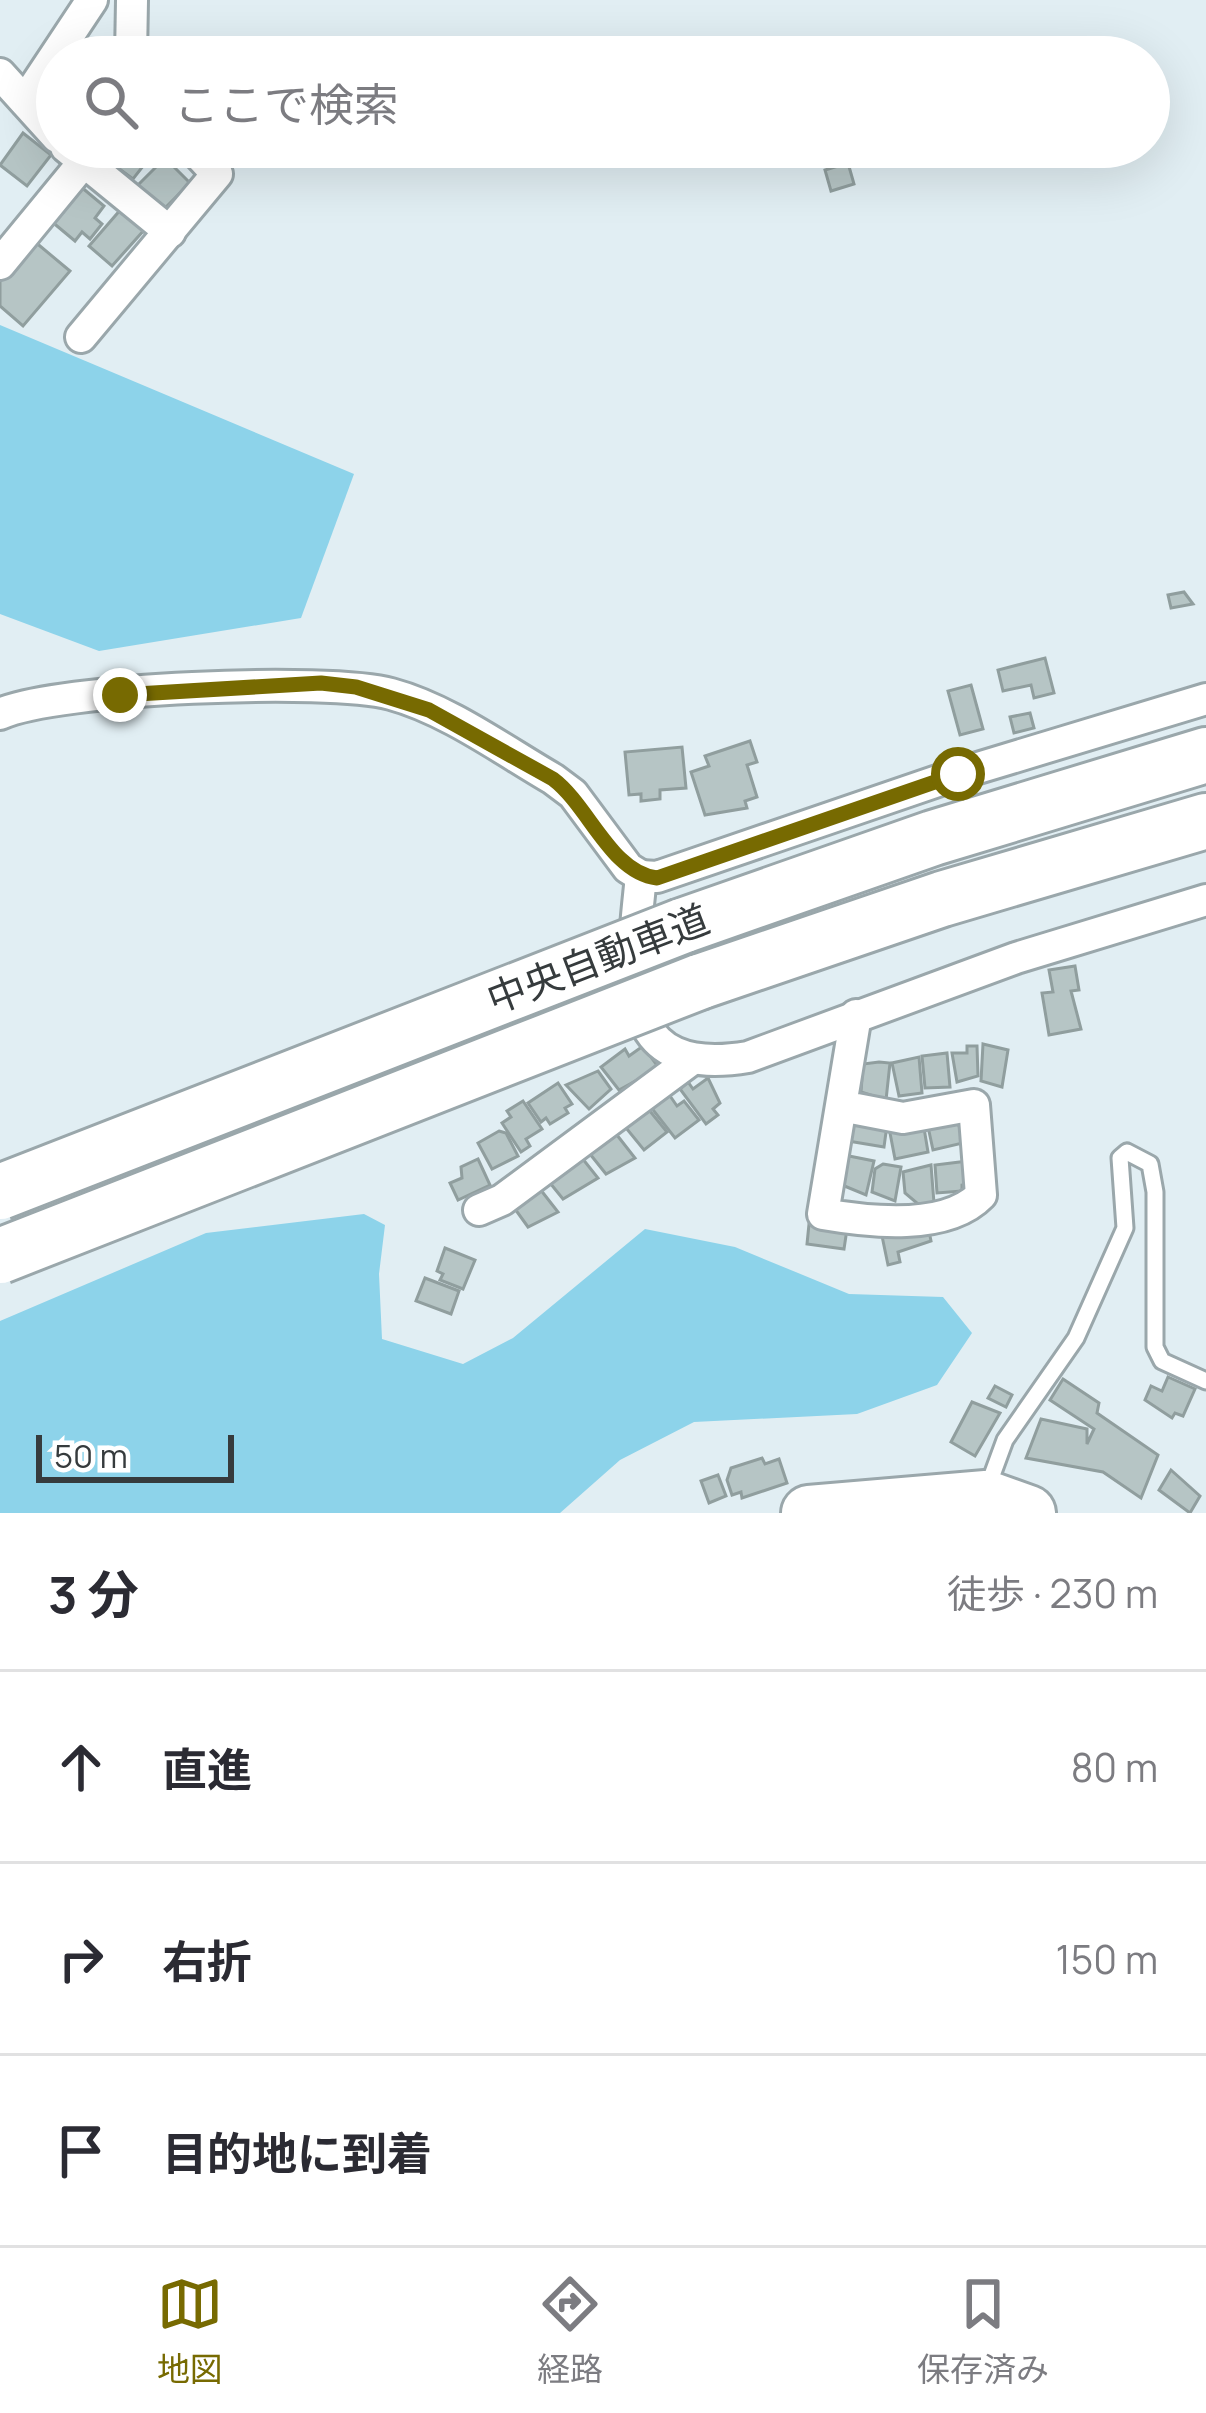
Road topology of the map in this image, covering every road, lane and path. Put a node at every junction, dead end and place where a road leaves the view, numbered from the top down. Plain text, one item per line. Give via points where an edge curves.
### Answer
1 (92, 0) edge
2 (132, 0) edge
3 (68, 36) edge
4 (131, 36) edge
5 (0, 74) edge
6 (36, 84) edge
7 (25, 100) junction
8 (36, 113) edge
9 (70, 168) edge
10 (98, 168) edge
11 (211, 168) edge
12 (170, 232) junction
13 (0, 264) edge
14 (81, 337) dead end
15 (1206, 699) edge
16 (0, 715) edge
17 (1206, 755) edge
18 (1206, 821) edge
19 (641, 876) junction
20 (1206, 900) edge
21 (856, 1016) junction
22 (691, 1060) junction
23 (841, 1106) junction
24 (0, 1192) edge
25 (479, 1210) dead end
26 (0, 1256) edge
27 (1206, 1381) edge
28 (1007, 1505) edge
29 (809, 1513) edge

1 - 3 street
2 - 4 street
5 - 7 street
6 - 7 street
7 - 8 street
9 - 13 street
10 - 12 street
11 - 12 street via 217,174
12 - 14 street
15 - 19 street via 657,878
16 - 19 street via 120,695 300,684 395,695 553,779
17 - 24 highway, 中央自動車道, bridge via 682,926
18 - 26 highway, 中央自動車道, bridge via 699,982
19 - 22 street via 632,932 638,1000 647,1028
20 - 21 street
21 - 22 street via 748,1057
21 - 23 street
22 - 25 street
23 - 23 street via 823,1214 877,1223 967,1210 981,1196 974,1105 903,1118
27 - 28 lane via 1162,1360 1155,1347 1155,1192 1150,1164 1127,1152 1119,1181 1125,1228 1076,1338 1005,1440
28 - 29 highway

